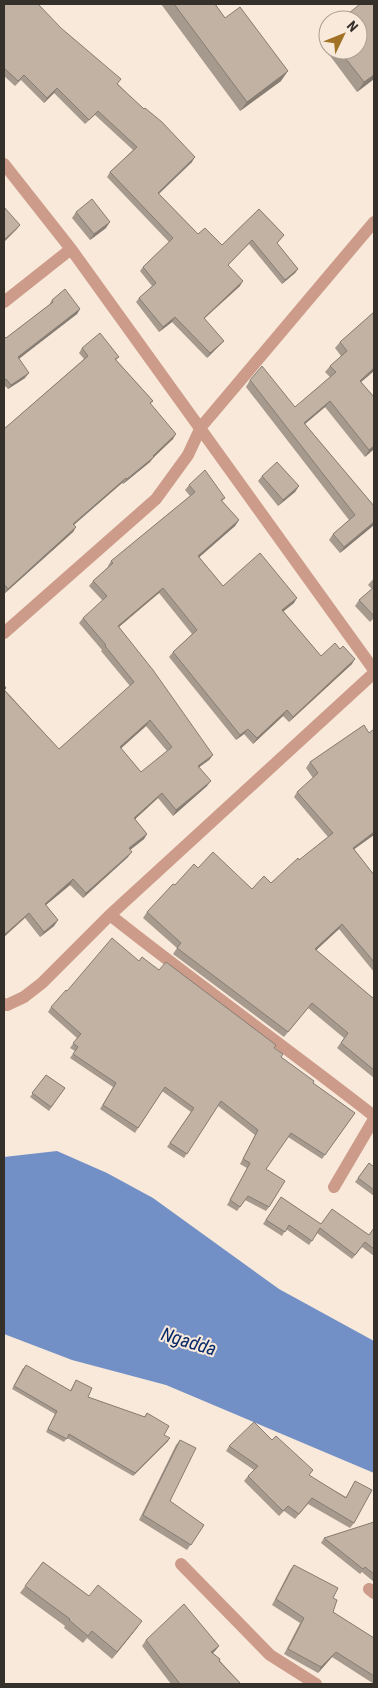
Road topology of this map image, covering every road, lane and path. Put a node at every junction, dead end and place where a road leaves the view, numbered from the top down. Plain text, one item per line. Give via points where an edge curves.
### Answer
1 (4, 164) edge
2 (374, 222) edge
3 (71, 248) junction
4 (4, 302) edge
5 (201, 427) junction
6 (4, 633) edge
7 (374, 672) edge
8 (110, 915) junction
9 (4, 1004) edge
10 (374, 1117) edge
11 (334, 1187) dead end
12 (182, 1564) dead end
13 (316, 1684) edge

1 - 3 street
2 - 5 street
3 - 4 street
3 - 5 street
5 - 6 street via 188,455 156,499
5 - 7 street
7 - 8 street
8 - 9 street via 42,983 24,997
8 - 10 street
10 - 11 street
12 - 13 street via 270,1655

